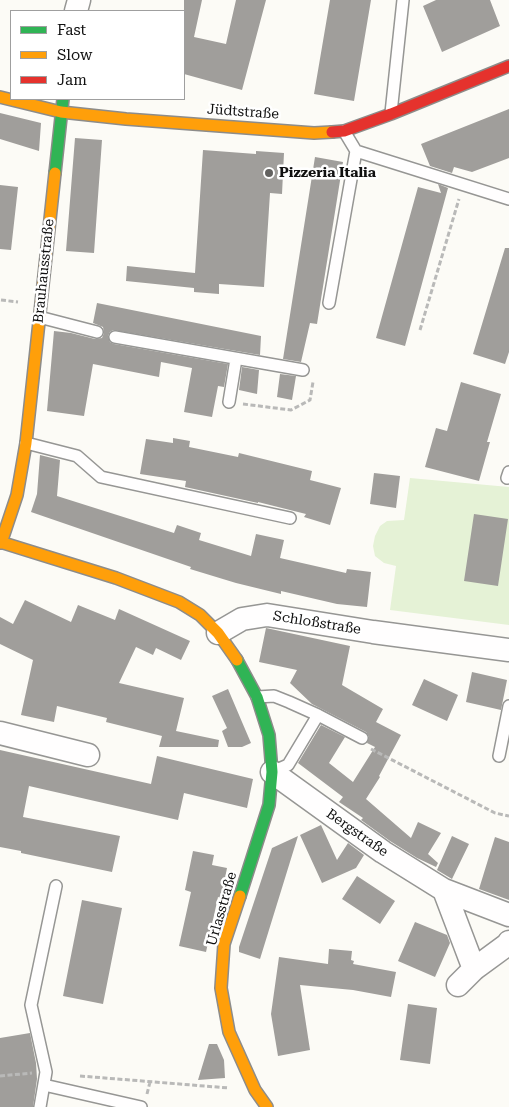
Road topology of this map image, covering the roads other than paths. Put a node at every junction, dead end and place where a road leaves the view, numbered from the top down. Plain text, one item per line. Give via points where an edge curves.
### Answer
1 (403, 0) edge
2 (509, 66) edge
3 (12, 100) edge
4 (62, 100) edge
5 (61, 112) junction
6 (391, 114) junction
7 (344, 131) junction
8 (356, 151) junction
9 (509, 199) edge
10 (329, 303) dead end
11 (39, 317) junction
12 (96, 332) dead end
13 (115, 336) dead end
14 (236, 359) junction
15 (303, 370) road end
16 (229, 402) road end
17 (26, 443) junction
18 (290, 518) dead end
19 (1, 542) edge
20 (218, 634) junction
21 (509, 650) edge
22 (258, 697) junction
23 (509, 706) edge
24 (318, 715) junction
25 (0, 733) edge
26 (362, 738) road end
27 (88, 755) dead end
28 (499, 756) dead end
29 (272, 772) junction
30 (56, 886) dead end
31 (444, 890) junction
32 (509, 915) edge
33 (509, 942) edge
34 (474, 969) junction
35 (458, 985) dead end
36 (44, 1085) junction
37 (40, 1107) edge
38 (141, 1107) edge
39 (267, 1107) edge

1 - 6 lane
2 - 6 street, Jüdtstraße
3 - 5 street, Jüdtstraße
4 - 5 street, Brauhausstraße
5 - 7 street, Jüdtstraße via 314,133
5 - 11 street, Brauhausstraße
6 - 7 street, Jüdtstraße
7 - 8 lane
8 - 9 lane
8 - 10 lane
11 - 12 lane
11 - 17 street, Brauhausstraße
13 - 14 lane
14 - 15 lane
14 - 16 lane
17 - 18 lane via 77,456 101,477
17 - 19 street, Brauhausstraße via 17,495
19 - 20 street via 116,578 179,602 200,615
20 - 21 street, Schloßstraße via 242,619 267,615
20 - 22 street, Urlasstraße
22 - 24 lane via 274,696
22 - 29 street, Urlasstraße via 269,735
23 - 28 lane
24 - 26 lane
24 - 29 lane via 288,765
25 - 27 street
29 - 31 street, Bergstraße via 383,852
29 - 39 street, Urlasstraße via 269,804 224,944 221,988 229,1032 255,1090
30 - 36 lane via 31,1005 46,1072
31 - 32 street, Bergstraße
31 - 34 street
33 - 34 street
34 - 35 street
36 - 37 lane
36 - 38 lane

